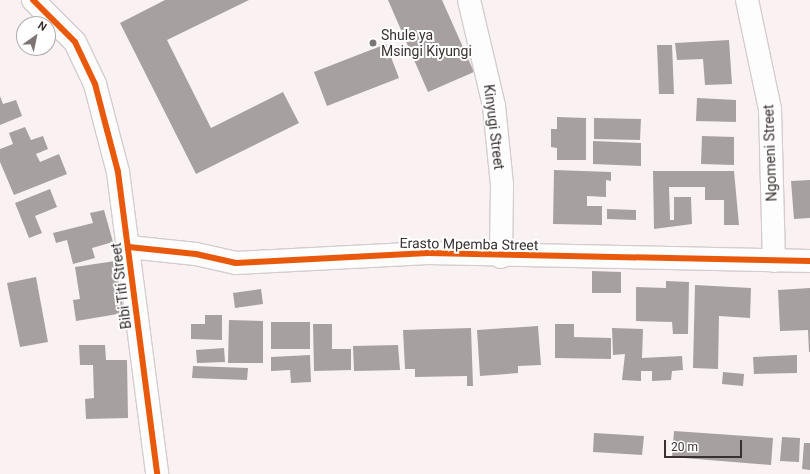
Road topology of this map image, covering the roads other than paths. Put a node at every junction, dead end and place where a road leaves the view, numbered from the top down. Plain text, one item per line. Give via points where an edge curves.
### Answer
1 (33, 0) edge
2 (469, 0) edge
3 (747, 0) edge
4 (129, 247) junction
5 (501, 257) junction
6 (774, 261) junction
7 (810, 261) edge
8 (157, 474) edge

1 - 4 street, Bibi Titi Street via 75,42 95,84 118,172
2 - 5 street, Kinyugi Street via 494,106 502,185
3 - 6 street, Ngomeni Street via 770,109
4 - 5 street, Erasto Mpemba Street via 196,254 236,263 295,262 366,254
4 - 8 street, Bibi Titi Street via 146,406
5 - 6 street, Erasto Mpemba Street
6 - 7 street, Erasto Mpemba Street

